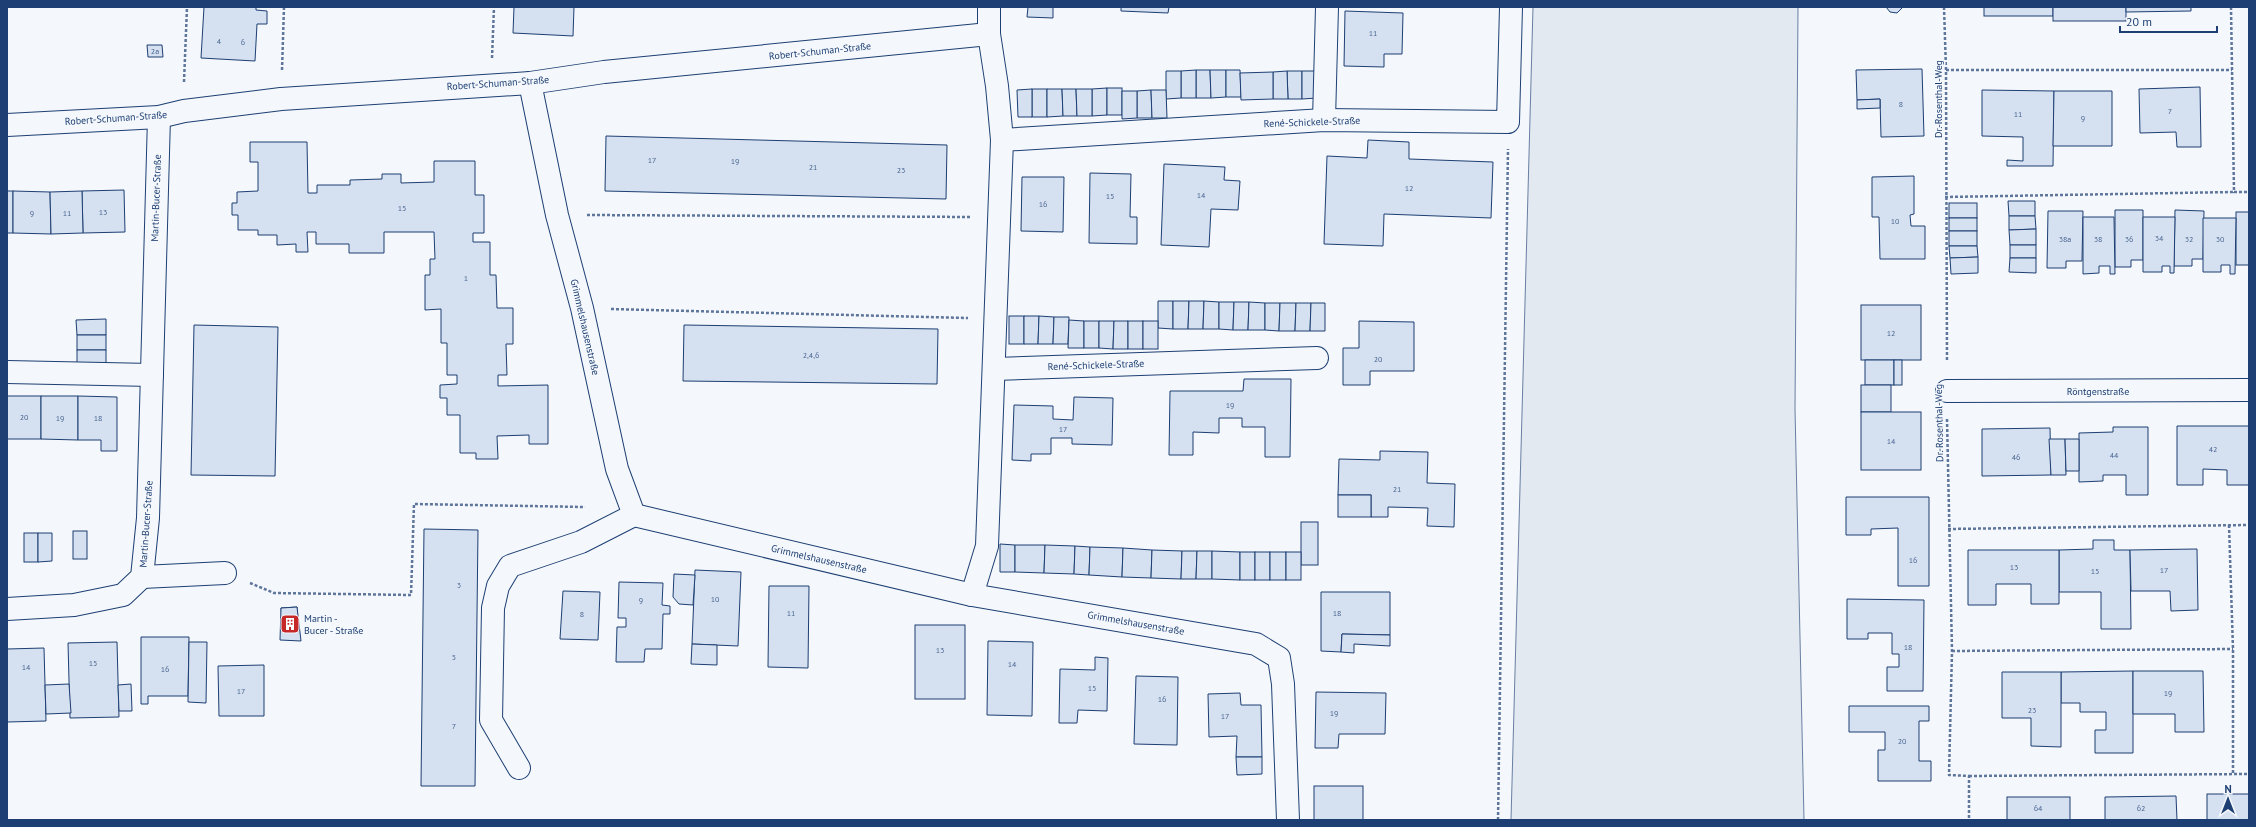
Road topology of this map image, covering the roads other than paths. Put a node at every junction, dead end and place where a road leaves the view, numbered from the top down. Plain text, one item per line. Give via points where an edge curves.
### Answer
1 (990, 7) edge
2 (1327, 7) edge
3 (1511, 7) edge
4 (988, 34) junction
5 (530, 83) junction
6 (159, 116) junction
7 (1324, 120) junction
8 (7, 125) edge
9 (1002, 140) junction
10 (1317, 358) dead end
11 (994, 369) junction
12 (7, 372) edge
13 (152, 375) junction
14 (2249, 390) edge
15 (1947, 391) road end
16 (634, 515) junction
17 (225, 573) road end
18 (142, 577) junction
19 (972, 595) junction
20 (7, 608) edge
21 (519, 768) dead end
22 (1288, 820) edge

1 - 4 street
2 - 7 street
3 - 7 street, René-Schickele-Straße via 1508,122
4 - 5 street, Robert-Schuman-Straße via 604,72
4 - 9 street via 997,86
5 - 6 street, Robert-Schuman-Straße via 281,99
5 - 16 street, Grimmelshausenstraße via 557,215 582,308 617,469
6 - 8 street, Robert-Schuman-Straße
6 - 13 street, Martin-Bucer-Straße
7 - 9 street, René-Schickele-Straße
9 - 11 street
10 - 11 street, René-Schickele-Straße
11 - 19 street via 987,546
12 - 13 street
13 - 18 street, Martin-Bucer-Straße via 148,518
14 - 15 street, Röntgenstraße
16 - 19 street, Grimmelshausenstraße
16 - 21 street via 580,542 510,566 498,586 493,608 492,720
17 - 18 street
18 - 20 street, Martin-Bucer-Straße via 123,595 74,605
19 - 22 street, Grimmelshausenstraße via 1256,644 1279,658 1283,684

